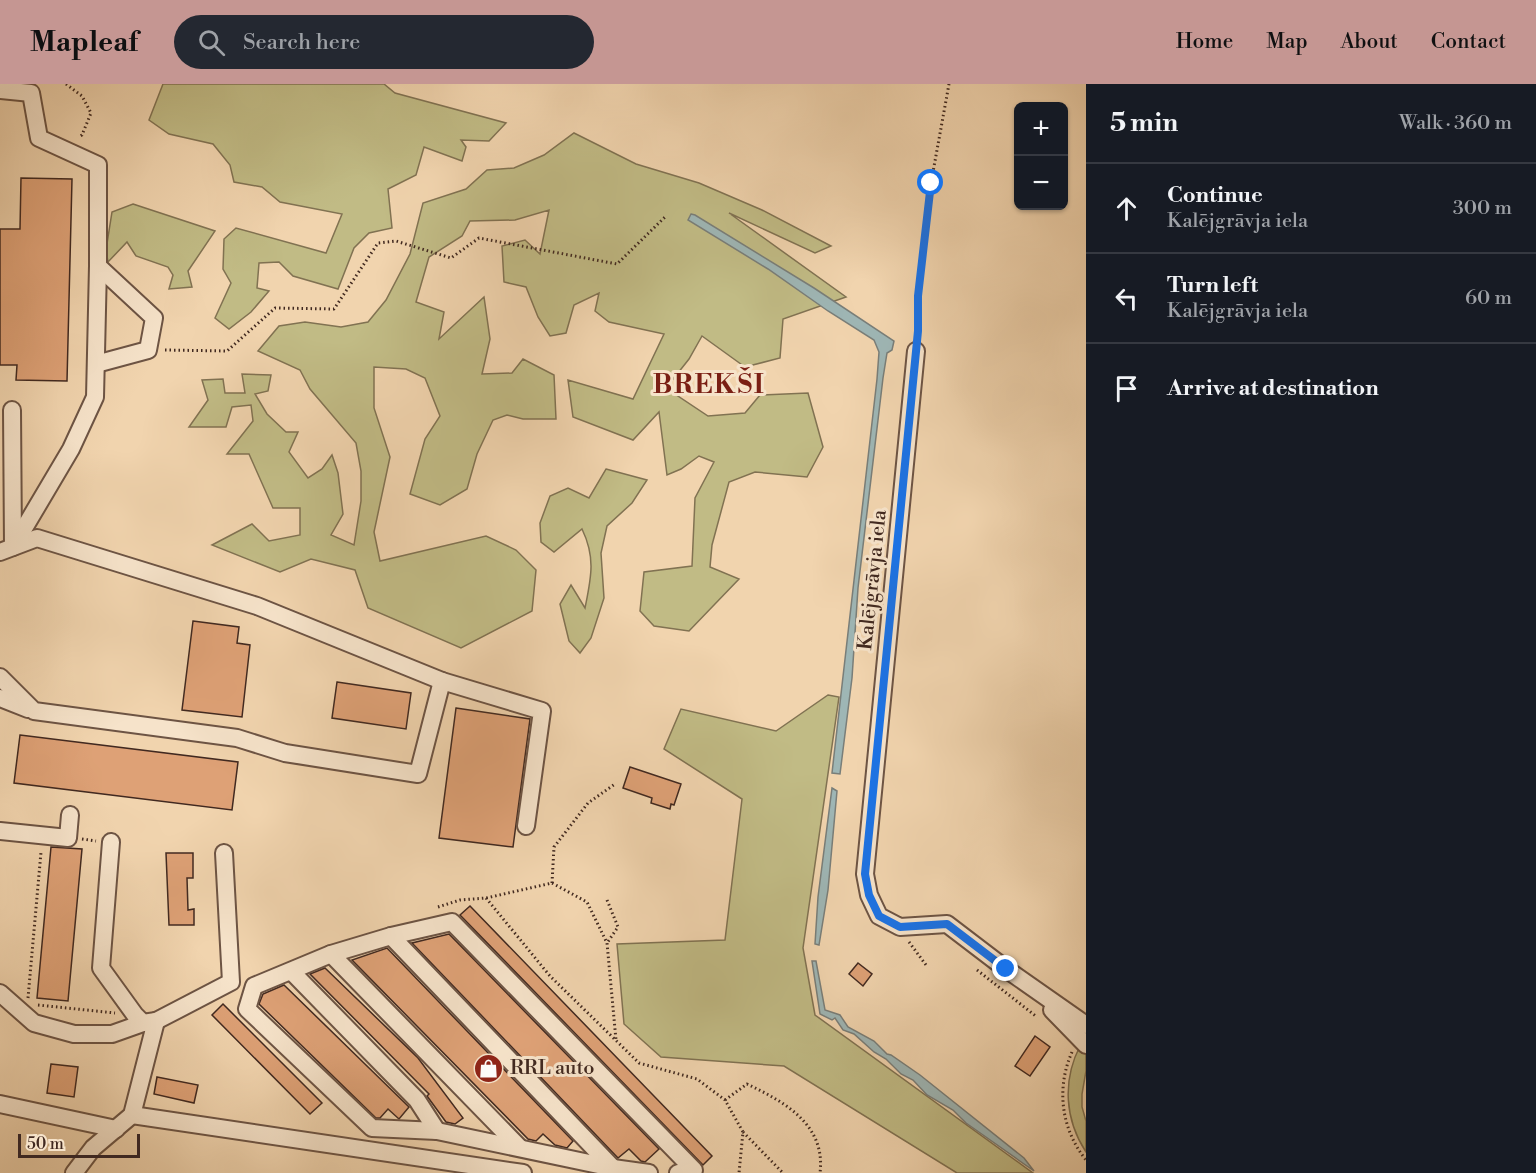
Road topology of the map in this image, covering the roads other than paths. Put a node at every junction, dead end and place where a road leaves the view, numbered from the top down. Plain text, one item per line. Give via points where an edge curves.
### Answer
1 (32, 88) edge
2 (0, 90) edge
3 (98, 266) junction
4 (916, 351) road end
5 (96, 364) junction
6 (12, 410) dead end
7 (7, 549) edge
8 (0, 677) edge
9 (442, 681) junction
10 (0, 698) edge
11 (34, 711) junction
12 (70, 814) dead end
13 (526, 826) dead end
14 (0, 831) edge
15 (111, 842) road end
16 (224, 853) dead end
17 (391, 936) junction
18 (331, 954) junction
19 (292, 972) junction
20 (1021, 980) junction
21 (0, 993) edge
22 (144, 1019) junction
23 (1086, 1025) edge
24 (1080, 1046) edge
25 (0, 1104) edge
26 (132, 1115) junction
27 (116, 1129) junction
28 (437, 1131) junction
29 (520, 1148) junction
30 (613, 1168) junction
31 (690, 1172) edge
32 (74, 1173) edge
33 (523, 1173) edge
34 (648, 1173) edge

1 - 2 street
1 - 3 street via 39,138 98,165
3 - 5 street
3 - 5 street via 154,318 148,350
4 - 20 street, Kalējgrāvja iela via 865,874 879,916 900,927 947,924
5 - 7 street via 95,398 71,449
6 - 7 street
7 - 9 street via 37,538 246,603
8 - 11 street
9 - 11 street via 418,774 285,753 237,738
9 - 13 street via 542,711
10 - 11 street
12 - 14 street via 68,838
15 - 22 street via 102,968
16 - 22 street via 231,982
17 - 18 street
17 - 30 street
17 - 31 street via 453,922
18 - 19 street
18 - 29 street
19 - 28 street via 417,1100
19 - 28 street via 254,986 247,1009 372,1128
20 - 23 street
20 - 24 street
21 - 22 street via 34,1023 74,1034 112,1034
22 - 26 street
25 - 27 street
26 - 27 street
26 - 33 street
27 - 32 street via 93,1148
28 - 29 street
29 - 30 street
30 - 34 street

